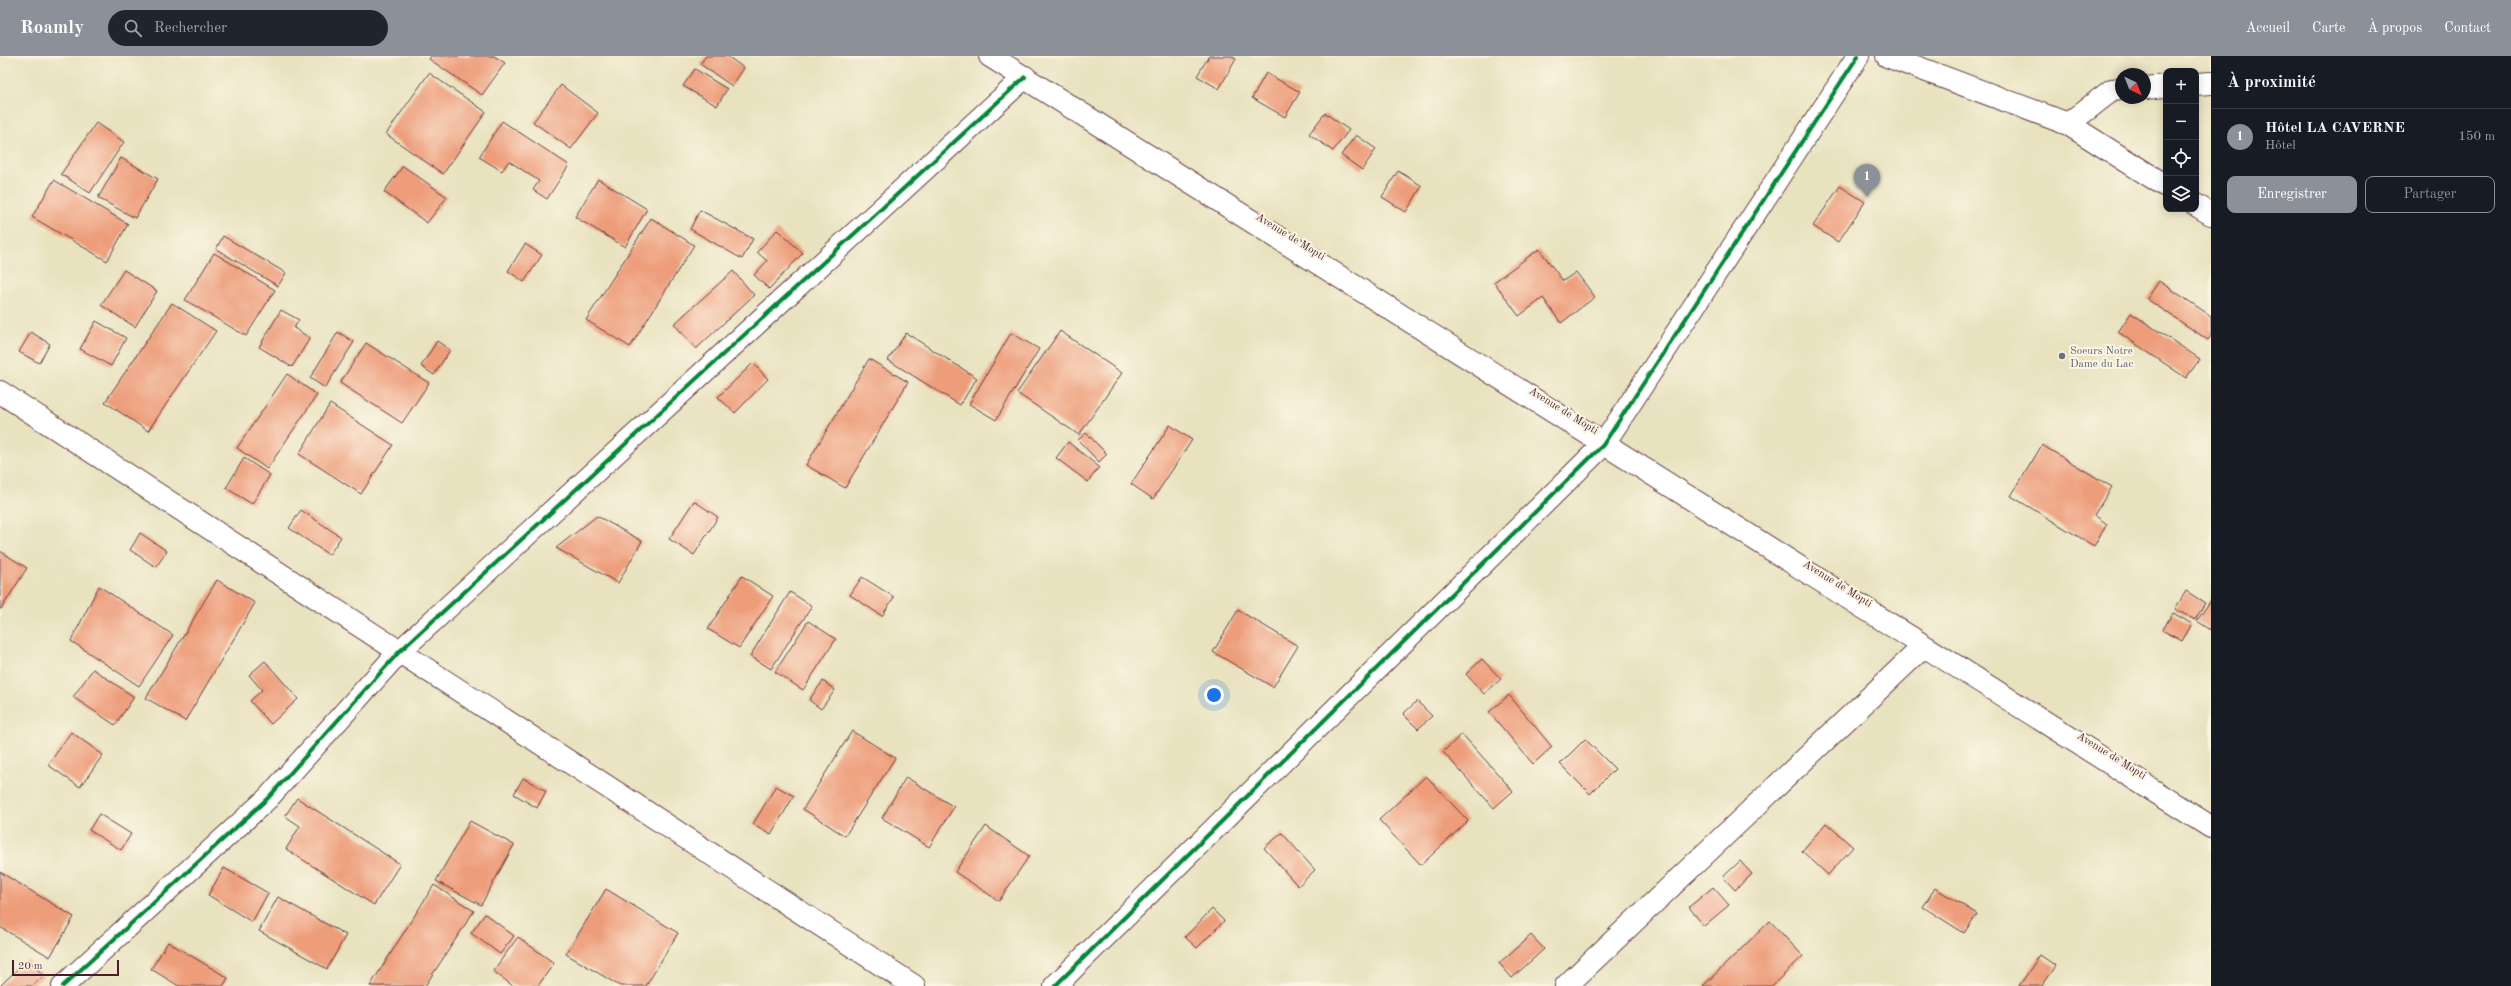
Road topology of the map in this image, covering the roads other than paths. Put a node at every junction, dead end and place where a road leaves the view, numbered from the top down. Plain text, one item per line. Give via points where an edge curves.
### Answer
1 (990, 56) edge
2 (1858, 56) edge
3 (1887, 56) edge
4 (1025, 77) junction
5 (2211, 83) edge
6 (2199, 84) edge
7 (2163, 86) edge
8 (2151, 87) edge
9 (2115, 90) edge
10 (2068, 124) junction
11 (2163, 184) edge
12 (2199, 207) edge
13 (2211, 214) edge
14 (0, 392) edge
15 (1603, 445) junction
16 (1923, 647) junction
17 (399, 652) junction
18 (2211, 827) edge
19 (63, 986) edge
20 (914, 986) edge
21 (1055, 986) edge
22 (1566, 986) edge

1 - 4 street, Avenue de Mopti
2 - 15 street
3 - 10 street
4 - 15 street, Avenue de Mopti
4 - 17 street
5 - 6 street
7 - 8 street
9 - 10 street
10 - 11 street
12 - 13 street
14 - 17 street
15 - 16 street, Avenue de Mopti
15 - 21 street
16 - 18 street, Avenue de Mopti
16 - 22 street
17 - 19 street via 268,798
17 - 20 street

